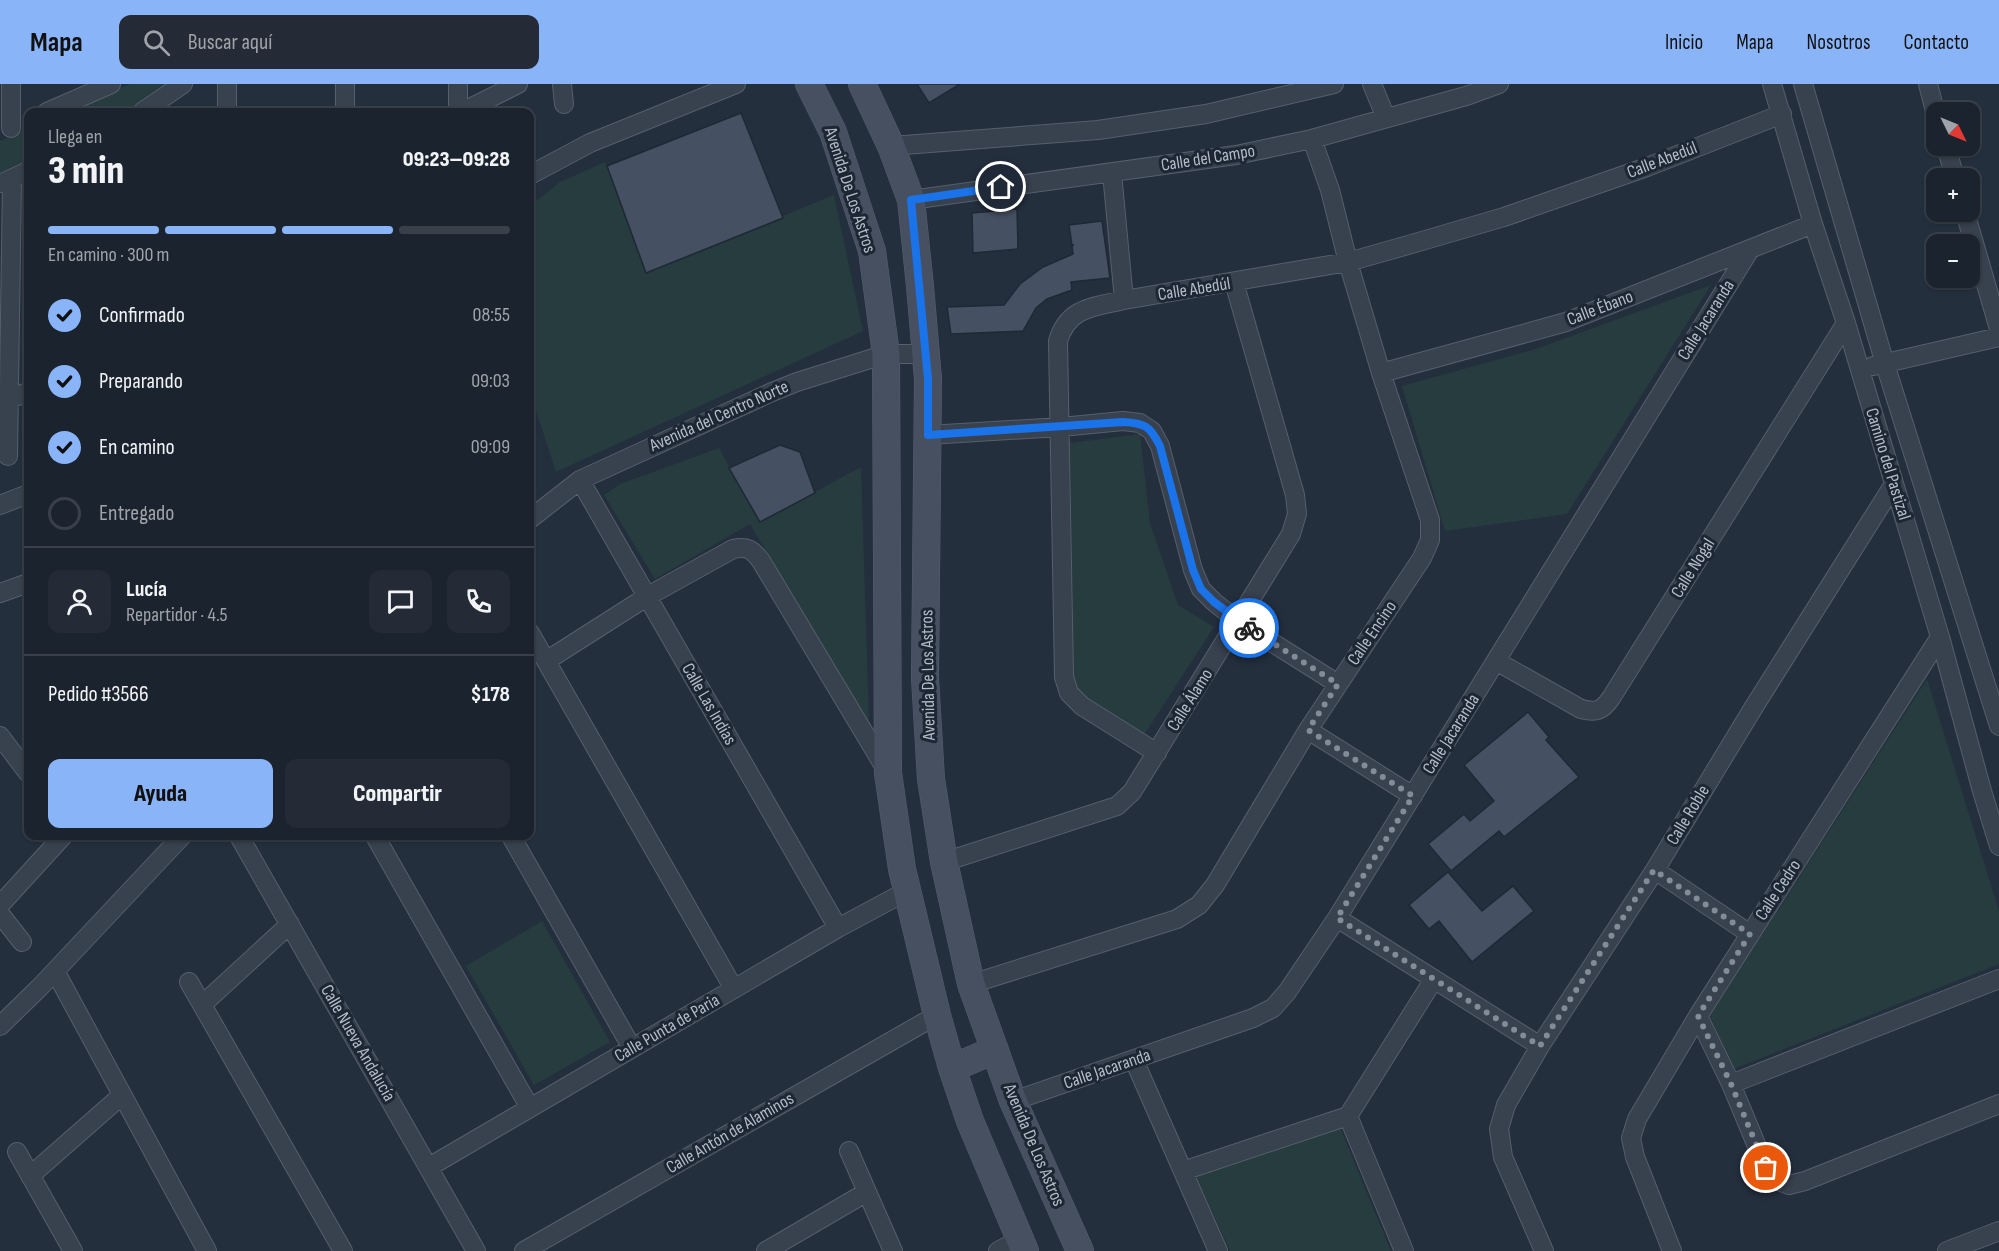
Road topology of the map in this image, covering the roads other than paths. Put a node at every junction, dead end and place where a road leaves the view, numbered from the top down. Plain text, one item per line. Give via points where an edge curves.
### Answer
1 (11, 84) edge
2 (111, 84) edge
3 (183, 84) edge
4 (227, 84) edge
5 (345, 84) edge
6 (458, 84) edge
7 (518, 84) edge
8 (562, 84) edge
9 (736, 84) edge
10 (808, 84) edge
11 (862, 84) edge
12 (1334, 84) edge
13 (1372, 84) edge
14 (1499, 84) edge
15 (1772, 84) edge
16 (1803, 84) edge
17 (1928, 84) edge
18 (1464, 90) edge
19 (1933, 102) edge
20 (564, 104) dead end
21 (56, 108) edge
22 (148, 108) edge
23 (227, 108) edge
24 (345, 108) edge
25 (460, 108) edge
26 (468, 108) edge
27 (1782, 114) junction
28 (1386, 118) junction
29 (24, 123) edge
30 (6, 130) edge
31 (1312, 139) junction
32 (891, 146) junction
33 (24, 173) edge
34 (534, 173) edge
35 (1112, 173) junction
36 (6, 182) edge
37 (911, 200) junction
38 (1968, 222) edge
39 (1813, 224) junction
40 (1749, 251) junction
41 (1348, 262) junction
42 (1234, 282) junction
43 (1124, 300) junction
44 (1846, 323) junction
45 (1999, 329) edge
46 (1999, 337) edge
47 (886, 354) junction
48 (925, 354) junction
49 (1885, 364) junction
50 (1860, 369) junction
51 (1381, 373) junction
52 (24, 393) edge
53 (9, 399) junction
54 (1061, 427) junction
55 (928, 435) junction
56 (8, 456) dead end
57 (580, 480) junction
58 (1894, 484) junction
59 (24, 496) edge
60 (0, 505) edge
61 (534, 516) edge
62 (24, 590) edge
63 (0, 593) edge
64 (648, 596) junction
65 (1238, 621) junction
66 (1940, 637) junction
67 (534, 640) edge
68 (546, 661) junction
69 (1496, 661) junction
70 (1338, 684) junction
71 (1999, 726) edge
72 (1308, 730) junction
73 (0, 736) edge
74 (1157, 753) junction
75 (24, 767) edge
76 (888, 773) junction
77 (1413, 796) junction
78 (59, 840) edge
79 (178, 840) edge
80 (241, 840) edge
81 (377, 840) edge
82 (513, 840) edge
83 (1999, 846) edge
84 (944, 862) junction
85 (1654, 870) junction
86 (907, 891) junction
87 (0, 905) edge
88 (0, 914) edge
89 (1337, 918) junction
90 (290, 924) junction
91 (838, 928) junction
92 (1750, 934) junction
93 (22, 942) dead end
94 (55, 971) junction
95 (1434, 979) junction
96 (1999, 979) edge
97 (189, 982) dead end
98 (971, 984) junction
99 (734, 989) junction
100 (203, 1004) junction
101 (936, 1015) junction
102 (1698, 1016) junction
103 (0, 1026) edge
104 (1540, 1046) junction
105 (632, 1048) junction
106 (995, 1050) junction
107 (1134, 1060) junction
108 (952, 1068) junction
109 (1731, 1084) junction
110 (121, 1096) junction
111 (1013, 1101) junction
112 (1999, 1104) edge
113 (530, 1108) junction
114 (1348, 1116) junction
115 (849, 1151) dead end
116 (17, 1152) dead end
117 (429, 1167) junction
118 (1183, 1171) junction
119 (30, 1176) junction
120 (867, 1192) junction
121 (1999, 1232) edge
122 (1014, 1247) edge
123 (73, 1251) edge
124 (207, 1251) edge
125 (343, 1251) edge
126 (476, 1251) edge
127 (524, 1251) edge
128 (766, 1251) edge
129 (893, 1251) edge
130 (1080, 1251) edge
131 (1218, 1251) edge
132 (1404, 1251) edge
133 (1544, 1251) edge
134 (1672, 1251) edge
135 (1947, 1251) edge

1 - 30 street
2 - 21 street
3 - 22 street
4 - 23 street
5 - 24 street
6 - 25 street
7 - 26 street
8 - 20 street
9 - 34 street via 590,143
10 - 47 main road, Avenida De Los Astros via 833,132 872,251
11 - 32 main road, Avenida De Los Astros
12 - 32 street via 1206,114 1098,130
13 - 28 street
14 - 18 street, Calle del Campo
15 - 27 street, Camino del Pastizal
16 - 49 street, Camino del Pastizal
17 - 19 street
18 - 28 street, Calle del Campo
27 - 39 street, Camino del Pastizal
27 - 41 street, Calle Abedúl via 1647,167 1504,216
28 - 31 street, Calle del Campo
29 - 30 street
31 - 35 street, Calle del Campo via 1236,155
31 - 41 street, Calle Encino
32 - 37 main road, Avenida De Los Astros
33 - 36 street
35 - 37 street, Calle del Campo
35 - 43 street
36 - 53 street
37 - 48 main road, Avenida De Los Astros
38 - 45 street
39 - 40 street, Calle Ébano
39 - 44 street, Camino del Pastizal
40 - 51 street, Calle Ébano via 1566,322
40 - 69 street, Calle Jacaranda
41 - 42 street, Calle Abedúl
41 - 51 street, Calle Encino
42 - 43 street, Calle Abedúl
42 - 65 street, Calle Álamo via 1295,495 1297,514 1291,534
43 - 54 street, Calle Abedúl via 1076,313 1061,330
44 - 50 street, Camino del Pastizal
44 - 69 street, Calle Nogal via 1603,709 1581,709
46 - 49 street
47 - 48 street, Avenida del Centro Norte
47 - 57 street, Avenida del Centro Norte via 772,392
47 - 76 main road, Avenida De Los Astros
48 - 55 main road, Avenida De Los Astros
49 - 50 street
49 - 71 street, Camino del Pastizal
50 - 58 street, Camino del Pastizal
51 - 70 street, Calle Encino via 1430,520 1430,540
52 - 53 street
53 - 56 street
54 - 55 street
54 - 65 street via 1123,422 1140,423 1152,430 1201,589
54 - 74 street, Calle Abedúl via 1064,677 1069,693 1082,706
55 - 84 main road, Avenida De Los Astros via 926,678 931,779
57 - 61 street, Avenida del Centro Norte
57 - 64 street, Calle Las Indias
58 - 66 street, Camino del Pastizal
58 - 85 street, Calle Roble
59 - 60 street
62 - 63 street
64 - 68 street
64 - 76 street via 733,549 753,550
64 - 91 street, Calle Las Indias
65 - 70 street
65 - 74 street, Calle Álamo
66 - 83 street, Camino del Pastizal
66 - 92 street, Calle Cedro
67 - 68 street
68 - 99 street
69 - 77 street, Calle Jacaranda
70 - 72 street, Calle Encino
72 - 77 street
72 - 98 street, Calle Encino via 1215,885 1199,905 1177,919
73 - 75 street
74 - 84 street, Calle Álamo via 1132,792 1117,806
76 - 86 main road, Avenida De Los Astros
77 - 89 street, Calle Jacaranda
78 - 87 street
79 - 94 street
80 - 90 street, Calle Nueva Andalucía
81 - 113 street
82 - 105 street
84 - 98 main road, Avenida De Los Astros
85 - 92 street
85 - 104 street, Calle Roble
86 - 91 street, Calle Punta de Paria
86 - 101 main road, Avenida De Los Astros
88 - 93 street
89 - 95 street
89 - 107 street, Calle Jacaranda via 1273,1008
90 - 100 street
90 - 117 street, Calle Nueva Andalucía
91 - 99 street, Calle Punta de Paria
92 - 102 street, Calle Cedro
94 - 103 street
94 - 110 street
95 - 104 street
95 - 114 street
96 - 109 street
97 - 100 street
98 - 106 main road, Avenida De Los Astros
99 - 105 street, Calle Punta de Paria
100 - 125 street
101 - 108 main road, Avenida De Los Astros
101 - 127 street, Calle Antón de Alaminos
102 - 109 street
102 - 134 street, Calle Cedro via 1637,1119 1631,1138
104 - 133 street, Calle Roble via 1506,1105 1499,1129 1503,1157
105 - 113 street, Calle Punta de Paria
106 - 108 main road
106 - 111 main road, Avenida De Los Astros
107 - 111 street, Calle Jacaranda
107 - 118 street
108 - 122 main road, Avenida De Los Astros
109 - 112 street via 1766,1168 1789,1185
110 - 119 street
110 - 124 street
111 - 130 main road, Avenida De Los Astros
113 - 117 street, Calle Punta de Paria
114 - 118 street
114 - 132 street
115 - 120 street
116 - 119 street
117 - 126 street, Calle Nueva Andalucía
118 - 131 street
119 - 123 street
120 - 128 street
120 - 129 street
121 - 135 street

